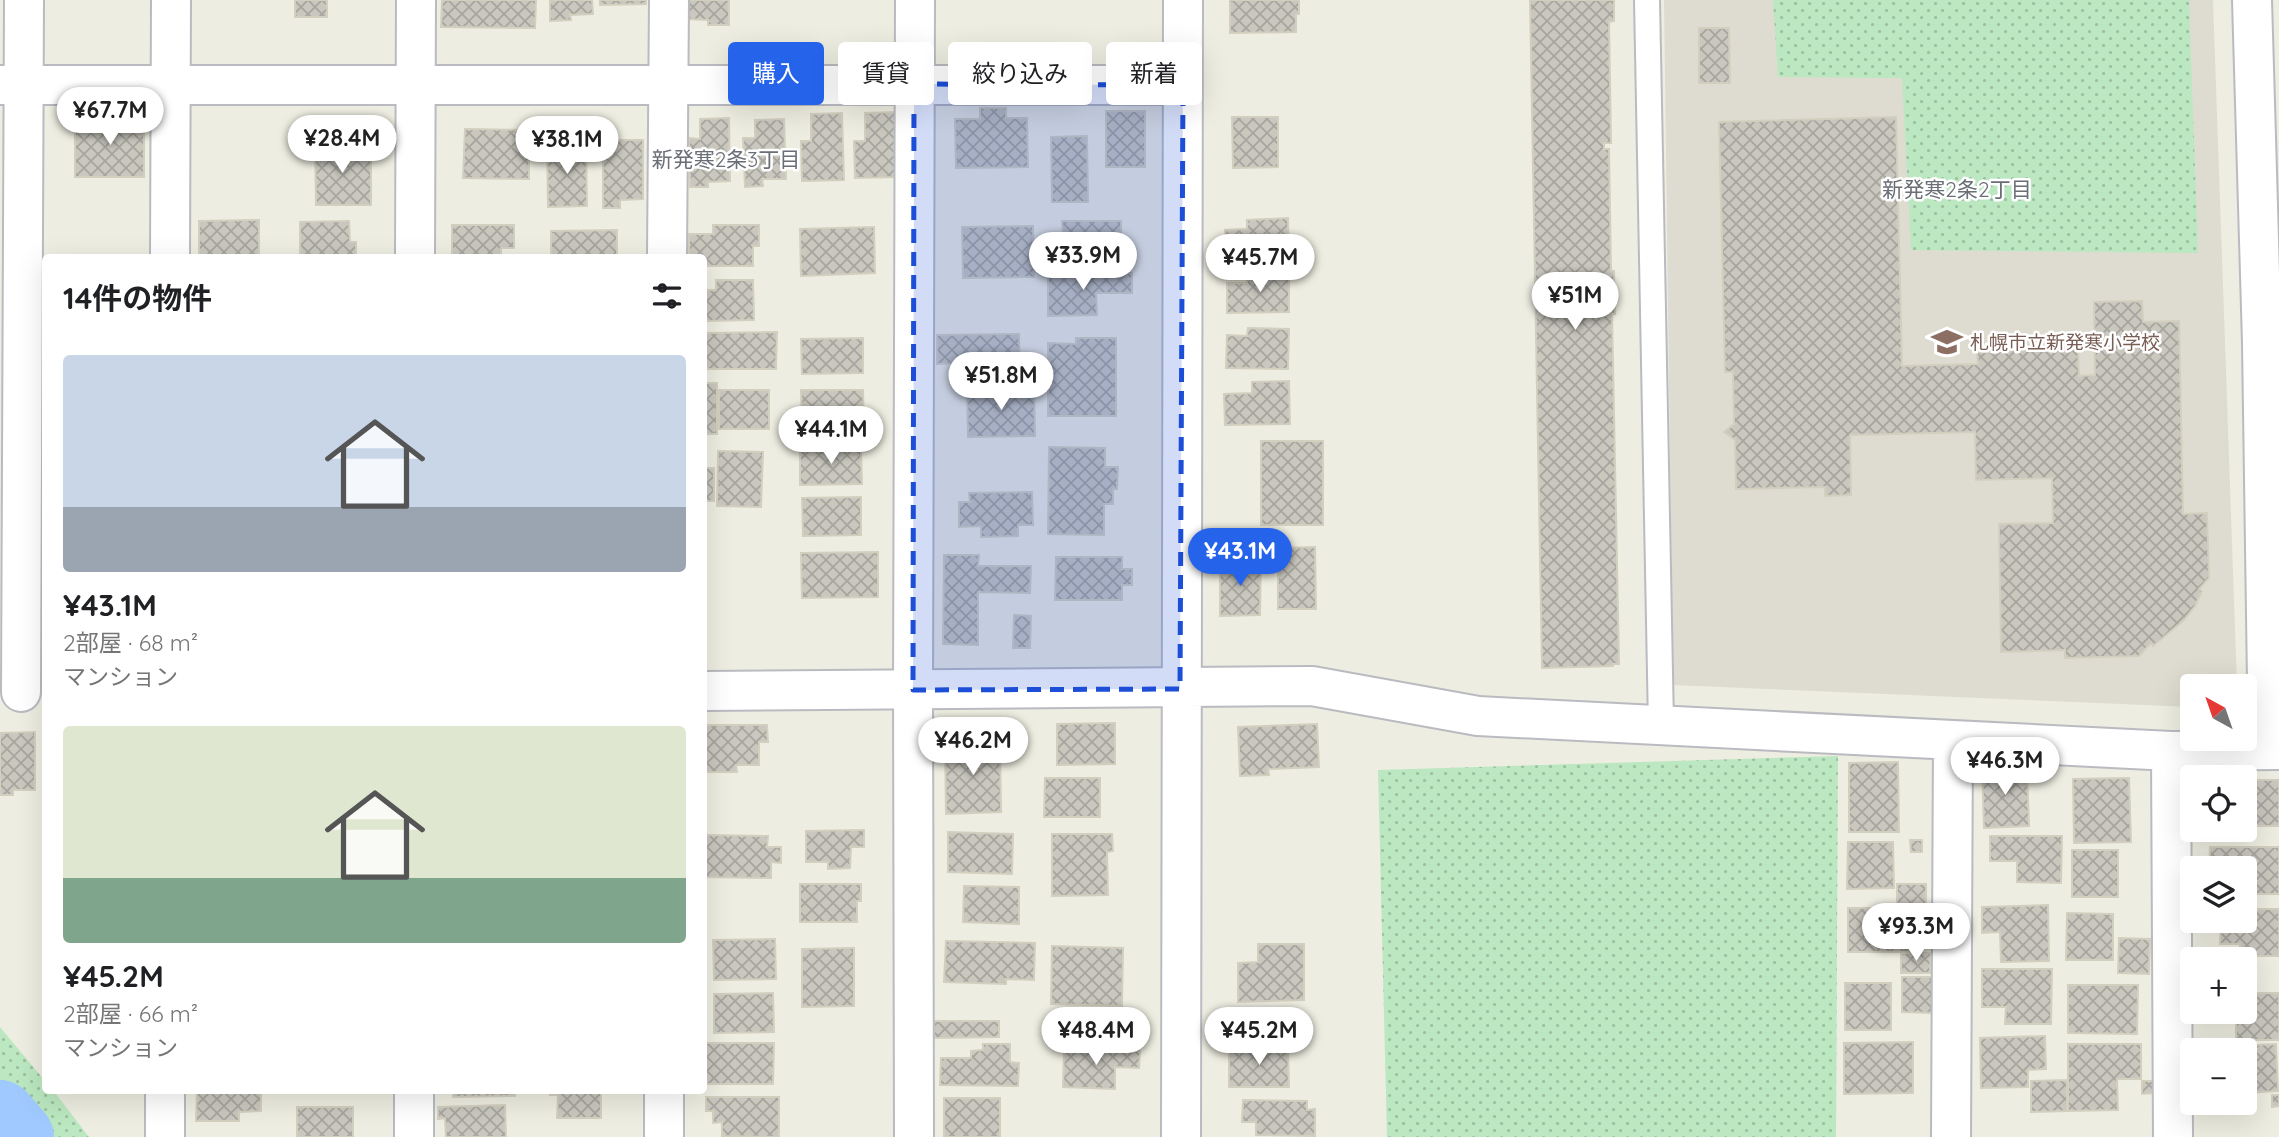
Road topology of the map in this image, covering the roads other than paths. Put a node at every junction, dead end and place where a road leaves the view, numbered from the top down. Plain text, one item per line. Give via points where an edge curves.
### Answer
1 (24, 0) edge
2 (171, 0) edge
3 (416, 0) edge
4 (669, 0) edge
5 (915, 0) edge
6 (1183, 0) edge
7 (1647, 0) edge
8 (2252, 0) edge
9 (915, 42) edge
10 (1183, 42) edge
11 (172, 84) junction
12 (838, 84) edge
13 (934, 84) edge
14 (12, 85) edge
15 (416, 85) junction
16 (669, 85) junction
17 (1106, 85) edge
18 (915, 105) edge
19 (1183, 105) edge
20 (170, 254) edge
21 (415, 254) edge
22 (667, 254) edge
23 (2270, 344) edge
24 (2272, 539) edge
25 (1180, 689) junction
26 (913, 690) junction
27 (707, 691) edge
28 (22, 692) edge
29 (1661, 725) junction
30 (1953, 742) junction
31 (2274, 750) edge
32 (2171, 751) junction
33 (165, 1094) edge
34 (414, 1094) edge
35 (664, 1094) edge
36 (165, 1136) edge
37 (414, 1137) edge
38 (664, 1137) edge
39 (915, 1137) edge
40 (1181, 1137) edge
41 (1951, 1137) edge
42 (2173, 1137) edge

1 - 14 street
2 - 11 street
3 - 15 street
4 - 16 street
5 - 9 street
6 - 10 street
7 - 29 lane
8 - 23 street
11 - 14 street
11 - 15 street
11 - 20 street
12 - 16 street
13 - 17 street
14 - 28 street
15 - 16 street
15 - 21 street
16 - 22 street
18 - 26 street
19 - 25 street
23 - 24 street
24 - 31 street
25 - 26 street
25 - 29 street via 1312,686 1478,716
25 - 40 street
26 - 27 street
26 - 39 street
29 - 30 street
30 - 32 street
30 - 41 street
31 - 32 street
32 - 42 street
33 - 36 street
34 - 37 street
35 - 38 street

